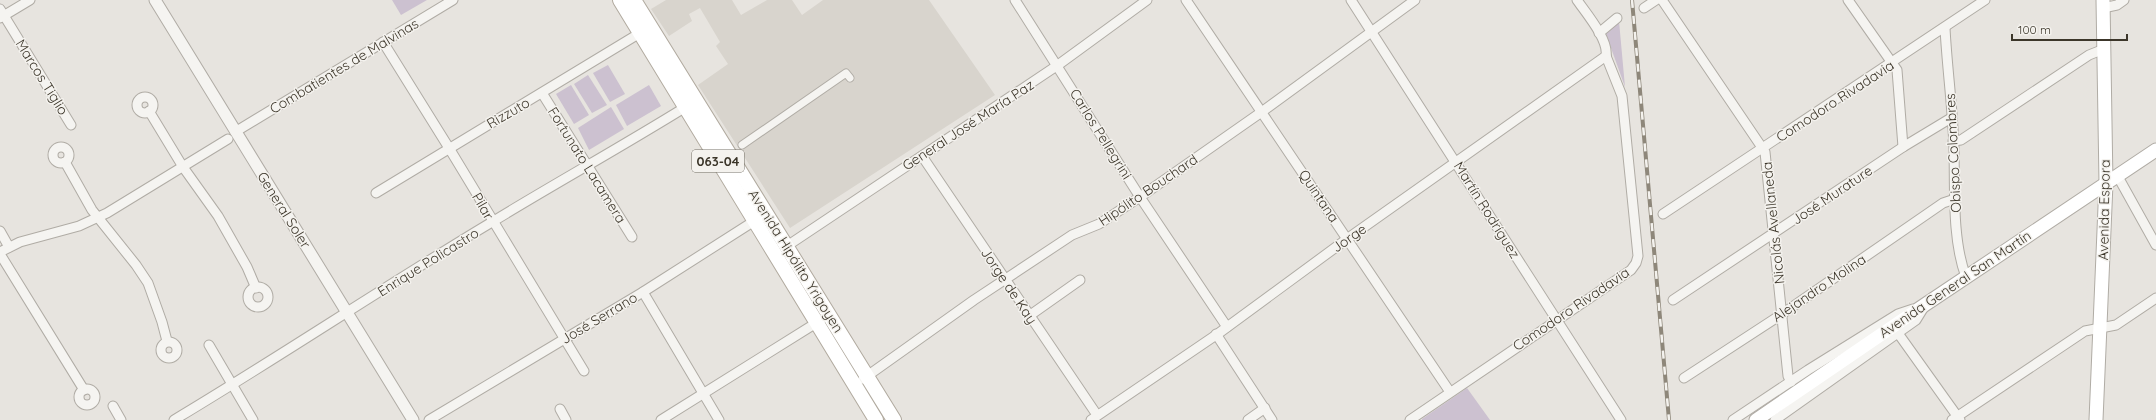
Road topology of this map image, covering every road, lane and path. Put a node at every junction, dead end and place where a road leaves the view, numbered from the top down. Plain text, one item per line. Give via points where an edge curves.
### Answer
1 (30, 0) edge
2 (453, 0) edge
3 (620, 0) edge
4 (634, 0) edge
5 (1015, 0) edge
6 (1147, 0) edge
7 (1186, 0) edge
8 (1351, 0) edge
9 (1415, 0) edge
10 (1577, 0) edge
11 (1656, 0) edge
12 (1662, 0) edge
13 (1848, 0) edge
14 (1985, 0) edge
15 (2124, 0) edge
16 (157, 1) edge
17 (2103, 4) edge
18 (1644, 8) dead end
19 (1, 14) edge
20 (1616, 18) dead end
21 (1945, 28) junction
22 (1372, 31) junction
23 (640, 33) junction
24 (1599, 33) junction
25 (383, 42) junction
26 (2104, 49) junction
27 (1606, 56) junction
28 (1892, 64) junction
29 (1058, 65) junction
30 (850, 78) dead end
31 (542, 94) junction
32 (684, 108) junction
33 (149, 111) dead end
34 (1262, 111) junction
35 (1951, 118) junction
36 (71, 125) dead end
37 (232, 135) junction
38 (1954, 141) junction
39 (742, 145) dead end
40 (1903, 147) junction
41 (450, 148) junction
42 (1763, 149) junction
43 (2156, 150) edge
44 (922, 156) junction
45 (65, 162) dead end
46 (1457, 163) junction
47 (183, 167) junction
48 (588, 167) junction
49 (2117, 175) junction
50 (2106, 183) junction
51 (376, 193) dead end
52 (1140, 197) junction
53 (1955, 199) junction
54 (1663, 214) dead end
55 (761, 216) junction
56 (97, 218) junction
57 (492, 222) junction
58 (0, 231) edge
59 (1775, 233) junction
60 (632, 237) dead end
61 (1348, 239) junction
62 (2156, 245) edge
63 (787, 246) junction
64 (9, 247) junction
65 (0, 253) edge
66 (1966, 277) junction
67 (1005, 280) junction
68 (1080, 280) dead end
69 (256, 288) dead end
70 (643, 292) junction
71 (2156, 298) edge
72 (1673, 300) dead end
73 (1923, 305) junction
74 (347, 313) junction
75 (1782, 314) junction
76 (830, 316) junction
77 (1029, 316) junction
78 (1556, 319) junction
79 (817, 322) junction
80 (1227, 327) junction
81 (2100, 328) junction
82 (1896, 329) junction
83 (1216, 334) junction
84 (563, 338) junction
85 (167, 341) dead end
86 (209, 345) dead end
87 (584, 371) dead end
88 (867, 376) junction
89 (1684, 378) dead end
90 (1791, 382) junction
91 (233, 385) junction
92 (856, 385) junction
93 (84, 390) dead end
94 (1450, 392) junction
95 (702, 394) junction
96 (113, 406) dead end
97 (1265, 408) junction
98 (560, 409) dead end
99 (1094, 418) edge
100 (1778, 419) edge
101 (1956, 419) edge
102 (121, 420) edge
103 (174, 420) edge
104 (253, 420) edge
105 (413, 420) edge
106 (429, 420) edge
107 (566, 420) edge
108 (661, 420) edge
109 (719, 420) edge
110 (876, 420) edge
111 (894, 420) edge
112 (1248, 420) edge
113 (1272, 420) edge
114 (1410, 420) edge
115 (1621, 420) edge
116 (1733, 420) edge
117 (1756, 420) edge
118 (2096, 420) edge

1 - 19 street
2 - 25 street, Combatientes de Malvinas
3 - 23 main road, Avenida Hipólito Yrigoyen / 063-04
4 - 55 main road, Avenida Hipólito Yrigoyen / 063-04 via 741,175
5 - 29 street, Carlos Pellegrini
6 - 29 street, General José María Paz
7 - 34 street, Quintana
8 - 22 street, Martín Rodríguez
9 - 22 street, Hipólito Bouchard
10 - 24 street, Comodoro Rivadavia
11 - 18 street
12 - 42 street, Nicolás Avellaneda
13 - 28 street
14 - 21 street, Comodoro Rivadavia
15 - 17 street via 2117,4
16 - 37 street, General Soler
17 - 26 main road, Avenida Espora
19 - 36 street, Marcos Tiglio
20 - 24 street
21 - 28 street, Comodoro Rivadavia
21 - 35 street, Obispo Colombres
22 - 34 street, Hipólito Bouchard
22 - 46 street, Martín Rodríguez
23 - 31 street, Rizzuto
23 - 32 main road, Avenida Hipólito Yrigoyen / 063-04
24 - 27 street, Comodoro Rivadavia via 1606,47
25 - 37 street, Combatientes de Malvinas
25 - 41 street, Pilar
26 - 38 street via 2089,55 1961,140
26 - 50 main road, Avenida Espora
27 - 46 street, Jorge
27 - 78 street, Comodoro Rivadavia via 1622,96 1637,259 1631,270
28 - 40 street via 1899,77
28 - 42 street, Comodoro Rivadavia
29 - 44 street, General José María Paz
29 - 52 street, Carlos Pellegrini
30 - 39 street via 846,73
31 - 41 street, Rizzuto
31 - 48 street, Fortunato Lacamera
32 - 48 street, Enrique Policastro
32 - 55 main road, Avenida Hipólito Yrigoyen / 063-04
33 - 47 street
34 - 52 street, Hipólito Bouchard
34 - 61 street, Quintana
35 - 38 street, Obispo Colombres
35 - 40 street, José Murature
37 - 47 street, Combatientes de Malvinas
37 - 74 street, General Soler
38 - 53 street, Obispo Colombres
40 - 59 street, José Murature
41 - 51 street, Rizzuto
41 - 57 street, Pilar
42 - 54 street, Comodoro Rivadavia
42 - 59 street, Nicolás Avellaneda via 1767,156
43 - 49 main road, Avenida General San Martín
44 - 63 street, General José María Paz
44 - 67 street, Jorge de Kay
45 - 56 street
46 - 61 street, Jorge
46 - 78 street, Martín Rodríguez
47 - 56 street, Combatientes de Malvinas
47 - 69 street via 218,216
48 - 57 street, Enrique Policastro
48 - 60 street, Fortunato Lacamera
49 - 50 main road, Avenida General San Martín
49 - 62 street
50 - 66 main road, Avenida General San Martín
50 - 81 main road, Avenida Espora
52 - 67 street, Hipólito Bouchard via 1099,224 1072,235
52 - 80 street, Carlos Pellegrini
53 - 66 street, Obispo Colombres via 1961,263
53 - 75 street, Alejandro Molina via 1943,203
55 - 63 main road, Avenida Hipólito Yrigoyen / 063-04
55 - 70 street, José Serrano
55 - 79 main road, Avenida Hipólito Yrigoyen / 063-04
56 - 64 street, Combatientes de Malvinas
56 - 85 street via 148,283
57 - 74 street, Enrique Policastro
57 - 84 street, Pilar
58 - 64 street
59 - 72 street, José Murature
59 - 75 street, Nicolás Avellaneda
61 - 80 street, Jorge
61 - 94 street, Quintana
63 - 76 main road, Avenida Hipólito Yrigoyen / 063-04
64 - 65 street, Combatientes de Malvinas
65 - 93 street
66 - 73 main road, Avenida General San Martín
67 - 77 street, Jorge de Kay
67 - 88 street, Hipólito Bouchard
68 - 77 street
70 - 84 street, José Serrano
70 - 95 street
71 - 81 street via 2116,325
73 - 82 main road, Avenida General San Martín
73 - 90 street via 1898,314
74 - 91 street, Enrique Policastro
74 - 105 street, General Soler
75 - 89 street, Alejandro Molina
75 - 90 street, Nicolás Avellaneda via 1788,376
76 - 79 street
76 - 88 main road, Avenida Hipólito Yrigoyen / 063-04
77 - 99 street, Jorge de Kay
78 - 94 street, Comodoro Rivadavia
78 - 115 street, Martín Rodríguez
79 - 92 main road, Avenida Hipólito Yrigoyen / 063-04
79 - 95 street
80 - 83 street, Jorge
81 - 101 street via 2085,330
81 - 118 main road, Avenida Espora
82 - 100 street
82 - 101 street
82 - 117 main road, Avenida General San Martín
83 - 97 street
83 - 99 street, Jorge
84 - 87 street, Pilar
84 - 106 street, José Serrano
86 - 91 street
88 - 92 street, Hipólito Bouchard
88 - 111 main road, Avenida Hipólito Yrigoyen / 063-04
90 - 116 street
91 - 103 street, Enrique Policastro
91 - 104 street
92 - 110 main road, Avenida Hipólito Yrigoyen / 063-04
94 - 114 street, Comodoro Rivadavia
95 - 108 street
95 - 109 street
96 - 102 street
97 - 112 street
97 - 113 street
98 - 107 street

